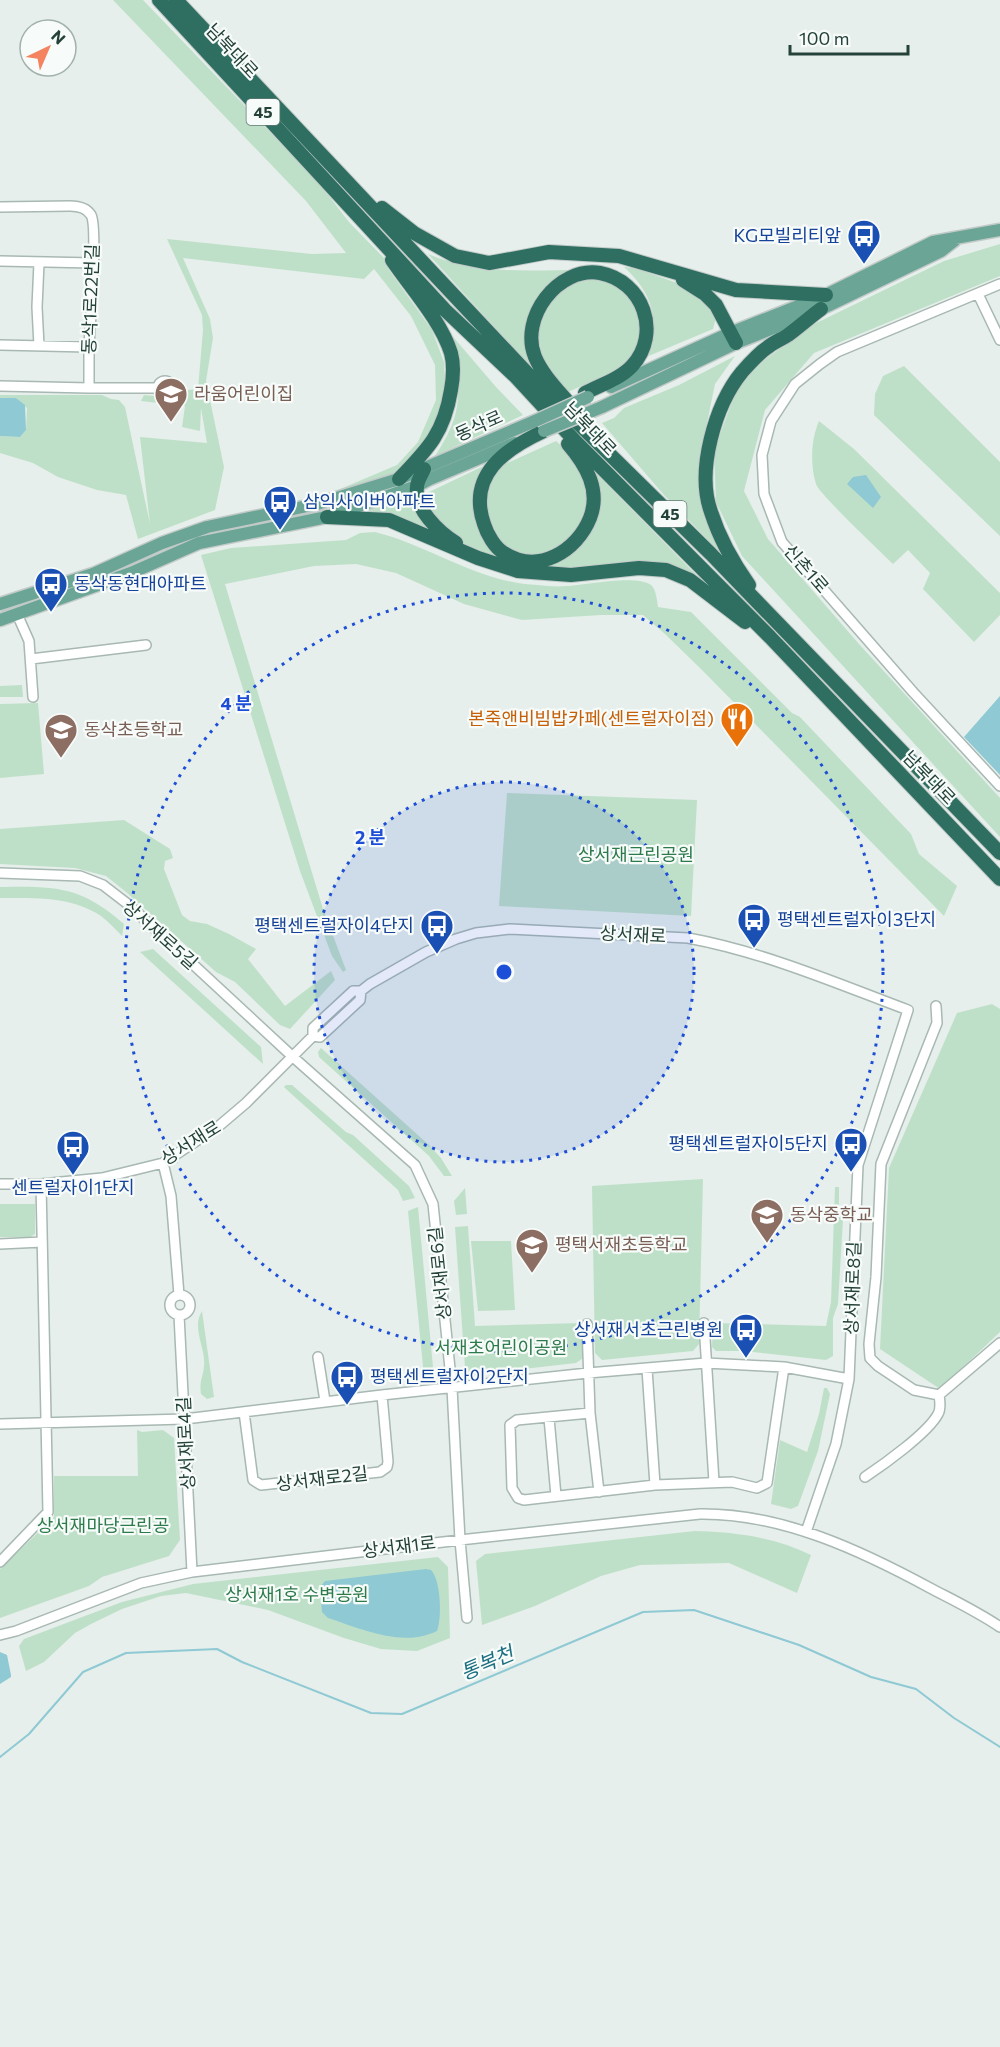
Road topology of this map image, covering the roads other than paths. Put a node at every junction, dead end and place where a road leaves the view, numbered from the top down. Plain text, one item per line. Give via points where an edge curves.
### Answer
1 (159, 0) edge
2 (176, 0) edge
3 (350, 183) junction
4 (0, 207) edge
5 (367, 224) junction
6 (1000, 230) edge
7 (956, 239) junction
8 (0, 261) edge
9 (39, 263) junction
10 (93, 263) junction
11 (664, 269) junction
12 (1000, 284) edge
13 (978, 294) junction
14 (826, 295) junction
15 (821, 309) junction
16 (733, 338) junction
17 (1000, 340) edge
18 (0, 345) edge
19 (39, 346) junction
20 (89, 347) junction
21 (485, 350) junction
22 (0, 386) edge
23 (89, 388) junction
24 (158, 388) dead end
25 (586, 395) junction
26 (539, 426) junction
27 (621, 465) junction
28 (424, 469) junction
29 (399, 479) junction
30 (417, 486) junction
31 (327, 517) junction
32 (478, 558) junction
33 (0, 604) edge
34 (16, 614) junction
35 (0, 620) edge
36 (776, 621) junction
37 (770, 637) junction
38 (146, 645) dead end
39 (31, 659) junction
40 (33, 697) dead end
41 (1000, 786) edge
42 (1000, 852) edge
43 (0, 873) edge
44 (1000, 879) edge
45 (936, 1006) dead end
46 (908, 1010) joint
47 (293, 1057) junction
48 (163, 1163) junction
49 (0, 1184) edge
50 (41, 1184) junction
51 (42, 1242) junction
52 (0, 1244) edge
53 (179, 1295) junction
54 (179, 1315) junction
55 (704, 1323) dead end
56 (587, 1324) dead end
57 (1000, 1343) edge
58 (318, 1357) dead end
59 (706, 1364) junction
60 (784, 1367) junction
61 (647, 1369) junction
62 (588, 1373) junction
63 (849, 1379) junction
64 (452, 1388) junction
65 (382, 1395) junction
66 (939, 1395) junction
67 (325, 1401) junction
68 (244, 1412) junction
69 (590, 1413) junction
70 (549, 1418) junction
71 (185, 1419) junction
72 (0, 1424) edge
73 (45, 1424) junction
74 (865, 1477) dead end
75 (714, 1482) junction
76 (655, 1485) junction
77 (599, 1492) junction
78 (556, 1496) junction
79 (806, 1532) junction
80 (460, 1540) junction
81 (0, 1561) edge
82 (192, 1572) junction
83 (467, 1618) dead end
84 (1000, 1627) edge
85 (0, 1635) edge

1 - 5 highway, 남북대로 / 45
2 - 3 highway, 남북대로 / 45
3 - 11 highway via 414,233 455,256 489,263 549,252 619,256
3 - 27 highway, 남북대로 / 45 via 528,374
4 - 10 street, 동삭1로22번길 via 70,206 85,210 93,224
5 - 21 highway, 남북대로 / 45
5 - 29 highway via 425,307 452,354 453,379 441,429
6 - 7 main road, 동삭로
7 - 14 main road, 동삭로 via 933,242
7 - 15 main road, 동삭로 via 941,251
8 - 9 street
9 - 10 street
9 - 19 street
10 - 20 street, 동삭1로22번길
11 - 14 highway via 736,290
11 - 16 highway via 716,305
12 - 13 street, 신촌1로
13 - 17 street
13 - 41 street, 신촌1로 via 837,352 820,364 795,384 780,404 762,455 764,494 782,542
14 - 16 main road, 동삭로
15 - 16 main road, 동삭로
15 - 36 highway via 768,347 743,371 720,410 708,449 710,510 743,577
16 - 25 main road, 동삭로
16 - 26 main road, 동삭로, bridge via 602,408
18 - 19 street
19 - 20 street
20 - 23 street, 동삭1로22번길
21 - 26 highway via 572,449 586,468 594,491 588,525 575,543 560,555 528,561 502,552 487,532 480,512 481,488 487,471 498,459
21 - 37 highway, 남북대로 / 45
22 - 23 street
23 - 24 street
25 - 26 main road, 동삭로, bridge
25 - 27 highway via 625,372 639,356 647,337 646,313 640,300 612,277 600,273 569,279 544,300 532,333 534,354 542,371
26 - 28 main road, 동삭로
26 - 30 main road, 동삭로
27 - 36 highway, 남북대로 / 45
28 - 29 main road, 동삭로
28 - 30 highway
29 - 33 main road, 동삭로 via 316,504 207,527 93,574
30 - 31 main road, 동삭로
30 - 32 highway via 419,502 434,525
31 - 32 highway via 389,520
31 - 34 main road, 동삭로 via 200,543 131,573
32 - 37 highway via 518,571 571,575 639,568 666,570 690,580 752,628
34 - 35 main road, 동삭로
34 - 39 street via 29,641
36 - 42 highway, 남북대로 / 45
37 - 44 highway, 남북대로 / 45
38 - 39 street
39 - 40 street
43 - 47 street, 상서재로5길 via 80,876 103,885
45 - 66 street via 937,1023 881,1164 869,1344 870,1358 878,1366 914,1390
46 - 47 street, 상서재로 via 754,953 713,942 510,929 456,939 426,952 361,991 353,991 313,1029 313,1036
46 - 63 street, 상서재로8길 via 858,1165
47 - 48 street, 상서재로 via 219,1126
47 - 64 street, 상서재로6길 via 415,1165 433,1204
48 - 50 street, 상서재로 via 102,1178
48 - 53 street via 171,1196
49 - 50 street, 상서재로
50 - 51 street
51 - 52 street
51 - 73 street
53 - 54 street via 170,1306
53 - 54 street via 189,1305
54 - 71 street, 상서재로4길
55 - 59 street
56 - 62 street
57 - 66 street
58 - 67 street
59 - 60 street
59 - 61 street
59 - 75 street
60 - 63 street
60 - 75 street via 767,1483 758,1488
61 - 62 street
61 - 76 street
62 - 64 street
62 - 69 street
63 - 79 street, 상서재로8길 via 836,1444
64 - 65 street
64 - 80 street, 상서재로6길
65 - 67 street
65 - 68 street, 상서재로2길 via 388,1462 380,1472 261,1485 253,1480
66 - 74 street via 939,1413 931,1424
67 - 68 street
68 - 71 street
69 - 70 street
69 - 77 street
70 - 78 street
70 - 78 street via 517,1420 510,1425 512,1488 524,1500
71 - 73 street
71 - 82 street, 상서재로4길
72 - 73 street
73 - 81 street via 47,1515
75 - 76 street
76 - 77 street
77 - 78 street
79 - 80 street, 상서재1로 via 728,1514 700,1514
79 - 84 street, 상서재1로 via 884,1563
80 - 82 street, 상서재1로
80 - 83 street, 상서재로6길
82 - 85 street, 상서재1로 via 141,1583

